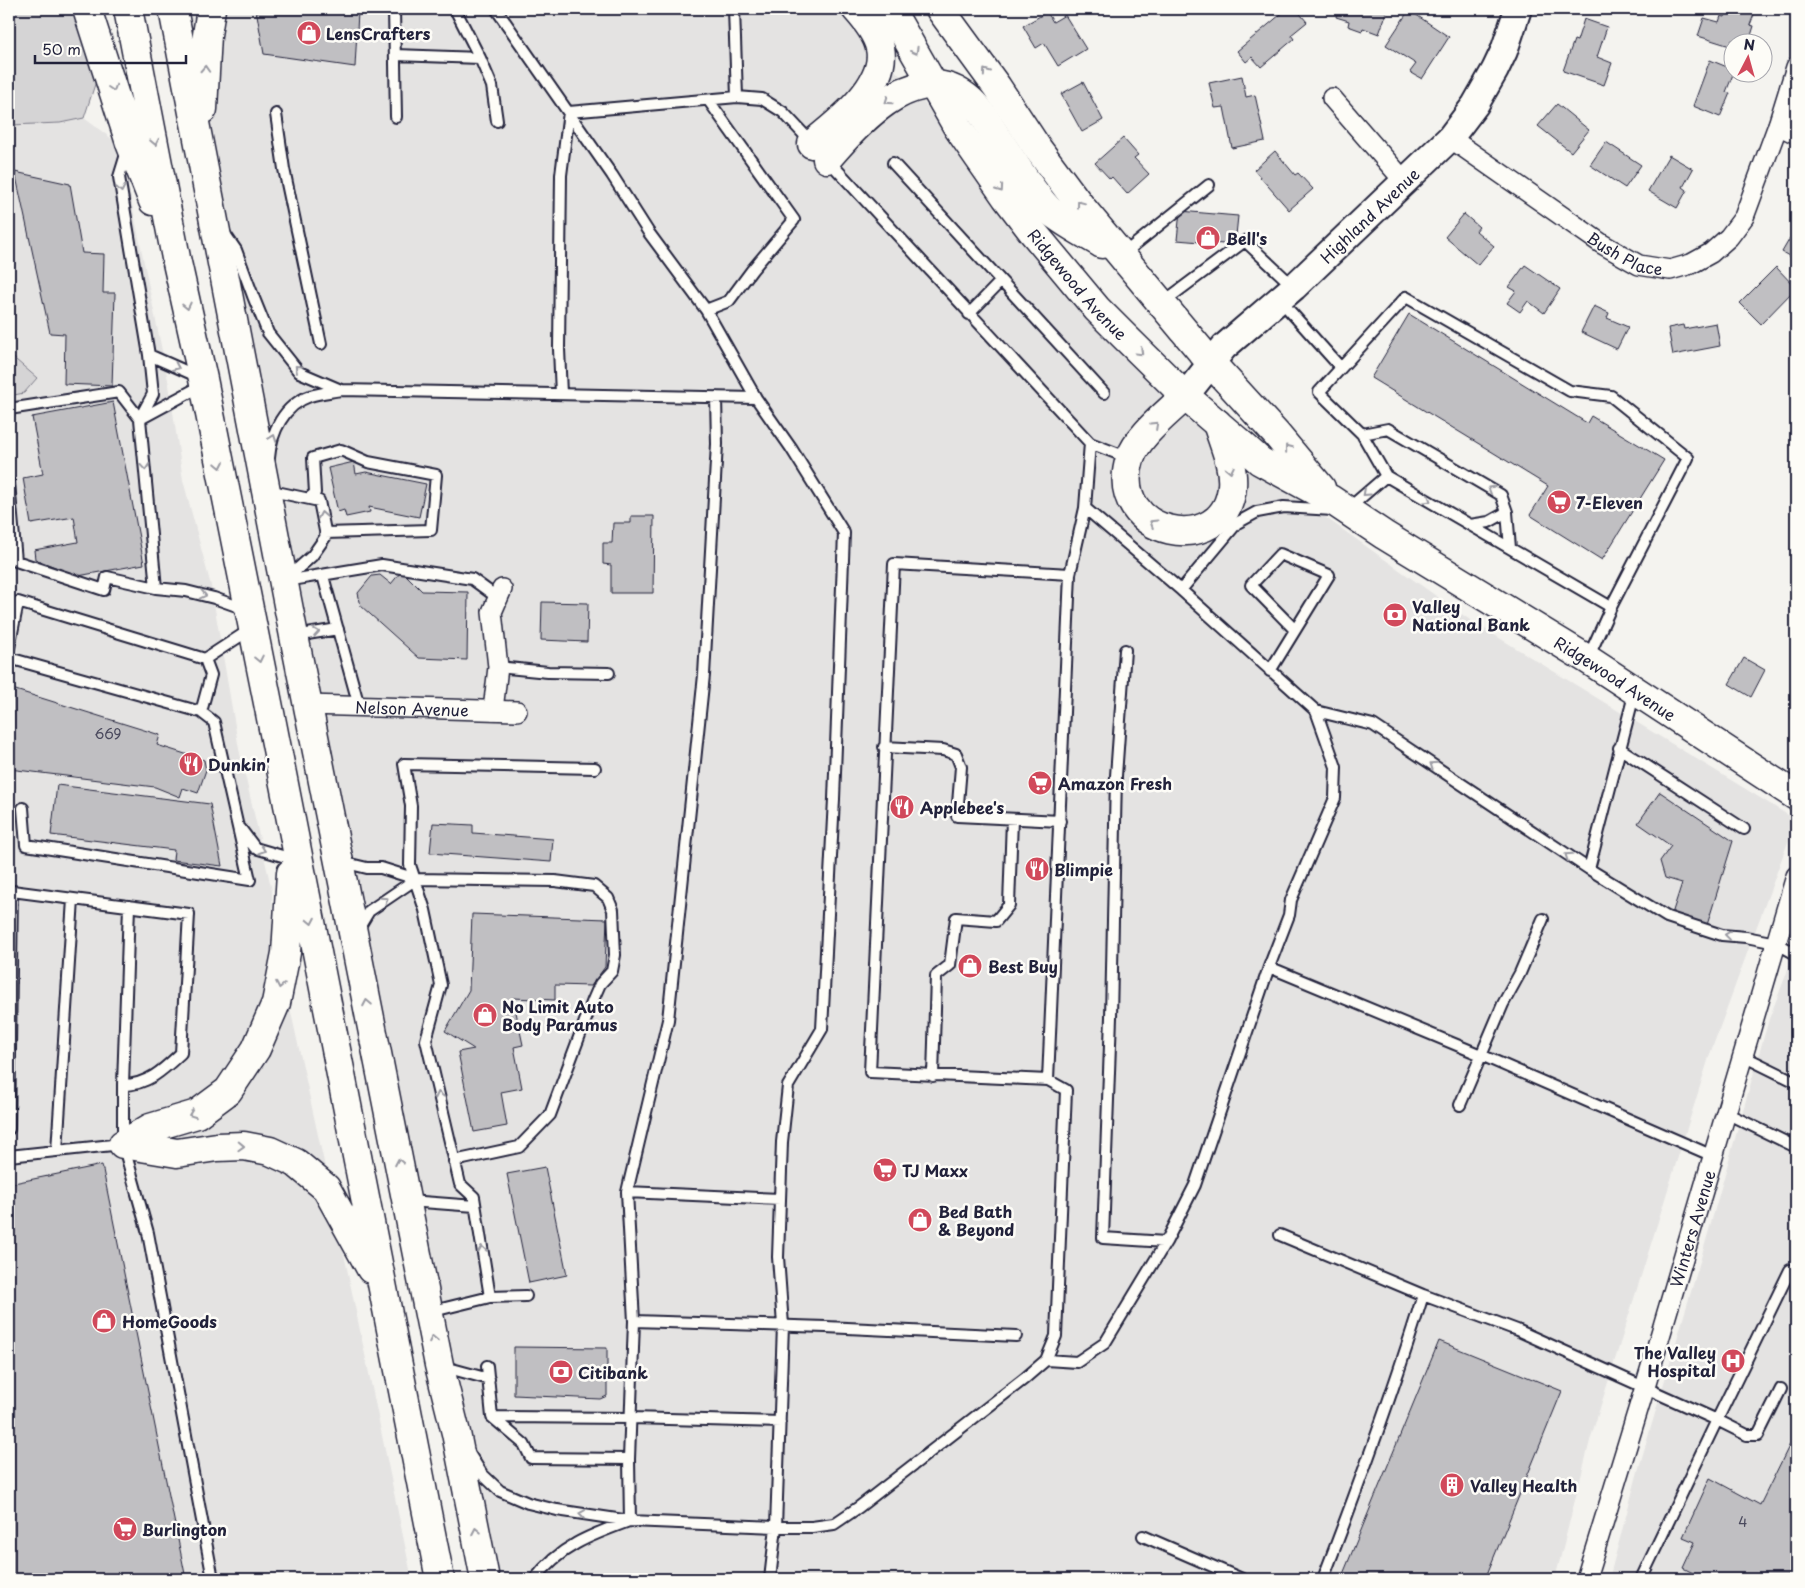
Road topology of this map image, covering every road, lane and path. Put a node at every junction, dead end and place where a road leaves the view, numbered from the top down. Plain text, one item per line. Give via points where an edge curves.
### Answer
1 (87, 9) edge
2 (128, 9) edge
3 (173, 9) edge
4 (211, 9) edge
5 (394, 9) edge
6 (455, 9) edge
7 (496, 9) edge
8 (734, 9) edge
9 (856, 9) edge
10 (890, 9) edge
11 (940, 9) edge
12 (1518, 9) edge
13 (395, 55) junction
14 (480, 58) junction
15 (1796, 67) edge
16 (933, 84) junction
17 (737, 97) junction
18 (1332, 98) dead end
19 (709, 101) junction
20 (569, 112) junction
21 (276, 114) dead end
22 (396, 118) dead end
23 (497, 121) dead end
24 (1778, 125) junction
25 (1796, 134) edge
26 (1450, 138) junction
27 (130, 143) junction
28 (820, 152) junction
29 (201, 153) junction
30 (893, 163) dead end
31 (1406, 182) junction
32 (1209, 185) dead end
33 (214, 220) junction
34 (1121, 256) junction
35 (176, 258) junction
36 (1001, 281) junction
37 (1287, 293) junction
38 (1161, 304) junction
39 (706, 310) junction
40 (969, 314) junction
41 (321, 344) dead end
42 (149, 355) junction
43 (1211, 363) junction
44 (1340, 368) junction
45 (204, 382) junction
46 (341, 390) junction
47 (1104, 392) dead end
48 (561, 394) junction
49 (1185, 396) junction
50 (716, 397) junction
51 (756, 398) junction
52 (9, 408) edge
53 (140, 419) junction
54 (1217, 423) junction
55 (1362, 434) junction
56 (1090, 444) junction
57 (1130, 458) junction
58 (1386, 476) junction
59 (9, 482) edge
60 (266, 488) junction
61 (309, 498) junction
62 (1338, 505) junction
63 (1085, 508) junction
64 (1507, 512) junction
65 (1470, 525) junction
66 (325, 533) junction
67 (1510, 548) junction
68 (1070, 574) junction
69 (323, 576) junction
70 (284, 581) junction
71 (156, 588) junction
72 (1180, 590) junction
73 (500, 593) joint
74 (1612, 608) junction
75 (250, 619) junction
76 (338, 629) junction
77 (1295, 630) junction
78 (294, 636) junction
79 (9, 648) edge
80 (1125, 650) dead end
81 (9, 658) edge
82 (205, 659) junction
83 (1587, 659) junction
84 (498, 667) junction
85 (1270, 671) junction
86 (609, 673) dead end
87 (1636, 690) junction
88 (308, 705) junction
89 (359, 706) junction
90 (493, 710) junction
91 (517, 711) dead end
92 (1316, 711) junction
93 (201, 712) junction
94 (884, 747) junction
95 (1619, 748) junction
96 (595, 768) dead end
97 (1796, 796) edge
98 (23, 808) dead end
99 (1012, 819) junction
100 (1060, 821) junction
101 (237, 823) junction
102 (1744, 829) dead end
103 (295, 860) junction
104 (339, 861) junction
105 (1589, 869) junction
106 (1796, 876) edge
107 (416, 879) junction
108 (73, 899) junction
109 (1793, 902) edge
110 (130, 906) junction
111 (1543, 919) dead end
112 (354, 936) junction
113 (1776, 943) junction
114 (1796, 954) edge
115 (1269, 967) junction
116 (1481, 1055) junction
117 (1742, 1056) junction
118 (933, 1076) junction
119 (1048, 1080) junction
120 (1796, 1082) edge
121 (122, 1084) junction
122 (1460, 1105) dead end
123 (1726, 1113) junction
124 (9, 1129) edge
125 (123, 1144) junction
126 (1796, 1147) edge
127 (57, 1151) junction
128 (9, 1156) edge
129 (1713, 1156) junction
130 (454, 1161) junction
131 (627, 1192) junction
132 (780, 1199) junction
133 (407, 1201) junction
134 (475, 1206) junction
135 (1280, 1235) dead end
136 (1166, 1242) junction
137 (1796, 1273) edge
138 (384, 1292) junction
139 (1423, 1295) junction
140 (526, 1296) dead end
141 (490, 1297) junction
142 (428, 1312) junction
143 (634, 1320) junction
144 (783, 1325) junction
145 (1016, 1336) dead end
146 (1046, 1360) junction
147 (439, 1365) junction
148 (487, 1366) dead end
149 (489, 1379) junction
150 (1645, 1387) junction
151 (1781, 1389) dead end
152 (492, 1417) junction
153 (631, 1418) junction
154 (1717, 1420) junction
155 (780, 1422) junction
156 (456, 1434) junction
157 (630, 1459) junction
158 (630, 1521) junction
159 (776, 1527) junction
160 (1143, 1536) dead end
161 (213, 1579) edge
162 (440, 1579) edge
163 (485, 1579) edge
164 (534, 1579) edge
165 (770, 1579) edge
166 (1242, 1579) edge
167 (1323, 1579) edge
168 (1586, 1579) edge
169 (1641, 1579) edge

1 -> 27 main road
2 -> 35 main road
3 - 29 main road
29 -> 4 main road
5 - 13 lane
6 - 14 lane
7 - 20 lane
8 - 17 lane
9 - 28 main road via 878,41 880,60 870,88 838,123
10 -> 16 main road, Ridgewood Avenue
34 -> 11 main road, Ridgewood Avenue via 1038,149
12 - 26 street, Highland Avenue via 1495,70 1475,105
13 - 14 lane
13 - 22 lane
14 - 23 lane via 492,86
15 - 24 street, Bush Place
16 -> 28 main road via 909,88 888,100 848,135
16 - 34 main road via 951,89 977,107 1049,210
16 -> 49 main road, Ridgewood Avenue via 968,142 1032,231 1097,308
17 - 19 lane
17 - 28 lane via 762,100 783,112
18 - 31 street
19 - 20 lane
19 - 39 lane via 794,220 729,301
20 - 39 lane via 649,233
20 - 48 lane via 561,175
21 - 41 lane via 284,169
24 - 25 street
24 - 26 street, Bush Place via 1744,217 1711,253 1691,264 1670,270 1639,265 1602,244
26 - 31 street, Highland Avenue
27 - 35 main road
27 -> 42 lane via 119,177
28 - 40 lane
29 - 33 main road
30 - 36 lane
31 - 37 street, Highland Avenue
32 - 34 lane
46 -> 33 lane via 299,372 268,333 236,250
33 - 60 main road
34 - 38 main road, Ridgewood Avenue
35 -> 45 main road
36 - 40 lane
36 - 47 lane
37 - 38 lane via 1245,241
37 - 43 street, Highland Avenue via 1224,347
37 - 44 lane
38 - 43 main road, Ridgewood Avenue
39 - 51 lane
40 - 56 lane
42 -> 45 lane
42 - 53 lane via 153,394
43 - 49 street, Highland Avenue
62 -> 43 main road, Ridgewood Avenue
44 - 55 lane via 1319,392
44 - 74 lane via 1406,297 1570,391 1611,396 1688,458
45 - 53 lane
45 -> 75 main road
46 - 48 lane
60 -> 46 lane via 270,448 279,422 291,406 309,396
48 - 50 lane
49 - 54 main road, Ridgewood Avenue
57 -> 49 main road via 1140,440
50 - 51 lane
50 - 131 lane via 717,444 704,675 668,1020
51 - 132 lane via 844,533 822,1029 788,1086
52 - 53 lane via 119,392
53 -> 71 lane
54 -> 57 main road via 1230,467 1231,494 1217,518 1199,529 1169,530 1140,513 1127,486
54 - 62 main road, Ridgewood Avenue via 1260,461
55 - 58 lane
64 -> 55 lane via 1502,495 1388,430
56 - 57 lane
56 - 63 lane
58 -> 62 lane
58 -> 65 lane
59 - 71 lane via 16,561 104,590 107,577
60 - 61 lane
60 - 70 main road
66 -> 61 lane via 320,501
61 - 66 lane via 315,492 313,458 341,450 368,462 436,474 431,530
62 - 72 lane via 1258,512 1237,522
62 - 83 main road, Ridgewood Avenue
63 - 68 lane
63 - 72 lane
64 - 65 lane via 1489,522
64 - 67 lane
65 - 67 lane
66 - 70 lane via 312,556
67 - 74 lane
68 - 94 lane via 894,564
68 - 100 lane
69 - 70 lane
69 - 73 lane via 382,566 472,579
69 - 76 lane
70 - 78 main road
71 -> 75 lane via 214,598
72 - 85 lane
73 - 84 street via 492,612
74 - 83 lane
75 - 82 lane
75 -> 103 main road via 293,832
78 -> 76 lane
76 - 89 lane
77 - 77 lane via 1251,585 1280,554 1329,575
77 - 85 lane
78 - 88 main road
79 - 82 lane via 18,602
80 - 136 lane via 1116,776 1110,1080 1103,1238
81 - 93 lane
82 - 93 lane via 211,675
83 - 87 main road, Ridgewood Avenue
84 - 86 lane
84 - 90 street
85 - 92 lane
87 - 95 lane
87 - 97 main road, Ridgewood Avenue
88 - 89 street, Nelson Avenue
88 - 104 main road
89 - 90 street, Nelson Avenue
90 - 91 street, Nelson Avenue
105 -> 92 lane via 1372,725
92 - 115 lane via 1336,767 1335,798 1291,900 1290,915
93 - 101 lane via 214,722
94 - 99 lane via 943,750 956,754 961,767 957,816
94 - 118 lane via 870,1072
95 - 102 lane
95 - 105 lane
96 - 107 lane via 404,764 411,806 410,865
98 - 101 lane via 26,845 250,880
99 - 100 lane
99 - 118 lane via 1010,906 996,921 956,918 950,966 936,976
100 - 119 lane
101 -> 103 lane via 255,848
103 -> 125 main road via 286,953 276,1003 256,1049 228,1091 197,1114 150,1128
103 -> 138 main road
104 - 107 lane via 381,868
104 - 112 main road
113 -> 105 lane via 1746,936 1722,935 1667,917
106 - 109 street, Winters Avenue
112 -> 107 lane via 369,911
130 -> 107 lane via 426,1040 441,985
107 - 130 lane via 555,881 594,886 608,898 613,910 615,955 612,971 600,984 593,1000 550,1115 519,1147
108 - 110 lane
108 - 124 lane via 12,891
108 - 127 lane
109 - 113 street, Winters Avenue
110 - 121 lane
110 - 121 lane via 189,914 181,1053 158,1074 134,1085
111 - 116 lane
133 -> 112 main road
113 - 114 lane
113 - 117 street, Winters Avenue
115 - 116 lane
115 - 136 lane via 1195,1185
116 - 122 lane
116 - 129 lane
117 - 120 lane
117 - 123 street, Winters Avenue
118 - 119 lane
119 - 146 lane via 1066,1090 1056,1336
121 - 125 lane
123 - 126 lane
123 - 129 street, Winters Avenue
125 - 127 lane
125 -> 138 main road via 177,1152 244,1146 270,1151 296,1163 326,1188
125 - 161 lane via 148,1233
127 - 128 lane
129 - 150 street, Winters Avenue
130 - 134 lane via 460,1184 474,1197
131 - 132 lane
131 - 143 lane
132 - 144 lane via 778,1257
133 - 134 lane
133 - 142 main road
141 -> 134 lane
135 - 139 lane
136 - 146 lane via 1105,1343 1077,1362
137 - 154 lane via 1790,1270
138 - 162 main road
139 - 150 lane via 1517,1330
139 - 167 lane via 1364,1472
140 - 141 lane
141 - 142 lane
147 -> 142 main road
143 - 144 lane
143 - 153 lane
144 - 145 lane
144 - 155 lane
146 - 159 lane via 834,1524
147 - 149 lane
147 - 156 main road
148 - 149 lane
149 - 152 lane
150 - 154 lane
150 - 168 street, Winters Avenue
151 - 154 lane via 1758,1435 1747,1434
152 - 153 lane
152 - 157 lane via 524,1444 531,1458
153 - 155 lane
153 - 157 lane
154 - 169 lane
155 - 159 lane
158 -> 156 lane via 528,1503 500,1491 482,1474
163 -> 156 main road
157 - 158 lane
158 - 159 lane
158 - 164 lane via 571,1546 546,1564
159 - 165 lane
160 - 166 lane

